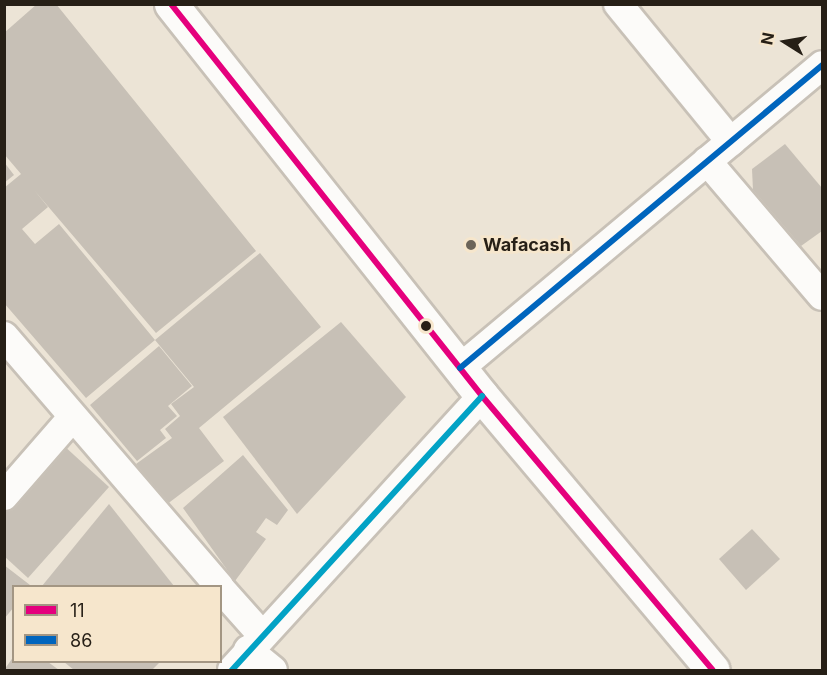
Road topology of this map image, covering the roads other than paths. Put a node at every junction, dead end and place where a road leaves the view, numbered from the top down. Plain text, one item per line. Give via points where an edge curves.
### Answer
1 (171, 4) edge
2 (618, 4) edge
3 (822, 65) edge
4 (731, 142) junction
5 (707, 161) junction
6 (822, 296) edge
7 (4, 336) edge
8 (460, 368) junction
9 (482, 396) junction
10 (71, 418) junction
11 (4, 496) edge
12 (218, 585) edge
13 (222, 592) edge
14 (247, 652) edge
15 (273, 670) edge
16 (713, 670) edge

1 - 8 street
2 - 4 street
3 - 4 street
4 - 5 street
5 - 6 street
5 - 8 street
7 - 10 street
8 - 9 street
9 - 14 street
9 - 16 street
10 - 11 street
10 - 12 street
13 - 14 street
14 - 15 street

